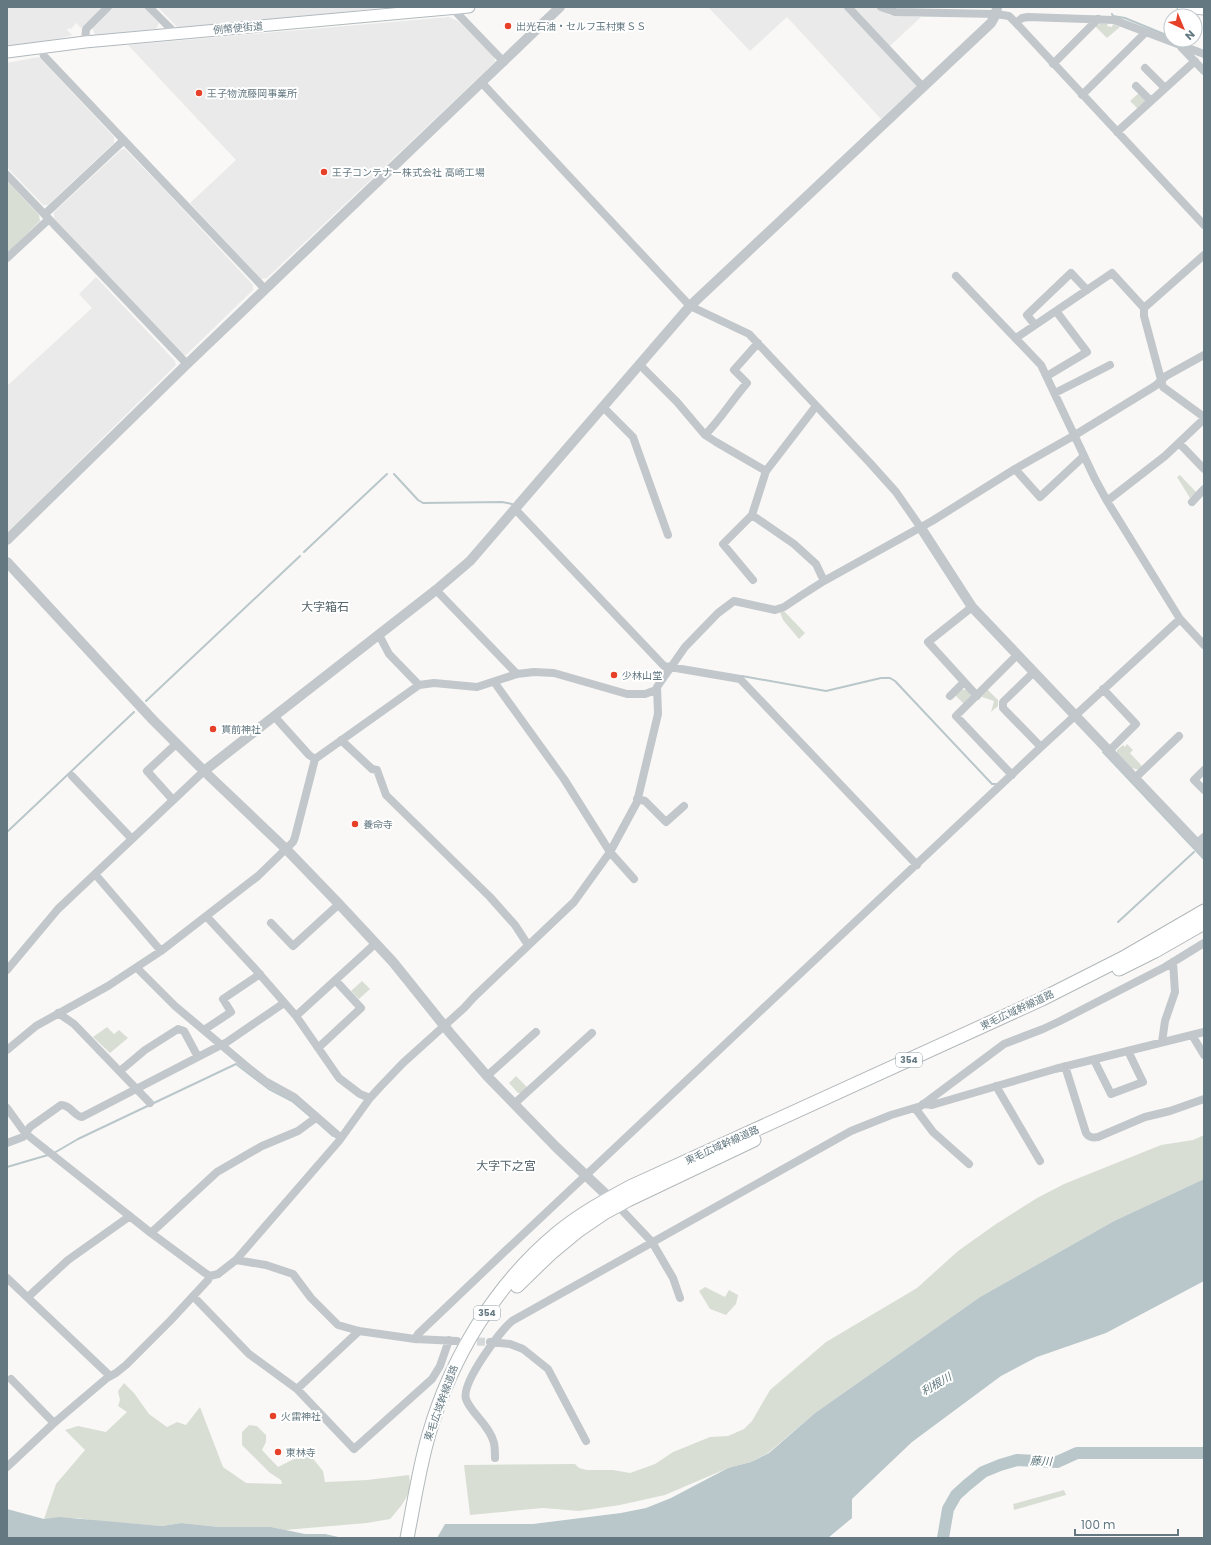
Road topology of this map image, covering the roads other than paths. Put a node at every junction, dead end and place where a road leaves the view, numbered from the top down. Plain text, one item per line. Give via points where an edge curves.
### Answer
1 (108, 7) edge
2 (149, 7) edge
3 (469, 7) edge
4 (560, 7) edge
5 (848, 7) edge
6 (881, 7) edge
7 (1183, 7) edge
8 (446, 8) edge
9 (996, 10) edge
10 (1204, 10) edge
11 (1098, 19) junction
12 (1016, 23) junction
13 (1146, 32) junction
14 (176, 34) junction
15 (1163, 38) edge
16 (84, 42) junction
17 (42, 48) junction
18 (1183, 48) edge
19 (1189, 48) edge
20 (7, 52) edge
21 (1204, 54) edge
22 (1195, 61) junction
23 (504, 62) junction
24 (1053, 64) junction
25 (1145, 68) dead end
26 (1204, 71) edge
27 (482, 83) junction
28 (1136, 86) dead end
29 (923, 87) junction
30 (1165, 88) junction
31 (1082, 95) junction
32 (1151, 101) junction
33 (1118, 132) junction
34 (124, 140) junction
35 (7, 175) edge
36 (47, 216) junction
37 (1204, 225) edge
38 (1204, 255) edge
39 (7, 258) edge
40 (956, 276) dead end
41 (265, 289) junction
42 (1087, 290) junction
43 (690, 306) junction
44 (1144, 308) junction
45 (1056, 311) junction
46 (1035, 325) junction
47 (1016, 338) junction
48 (758, 343) junction
49 (1204, 355) edge
50 (187, 364) junction
51 (640, 365) junction
52 (1110, 365) dead end
53 (1047, 376) junction
54 (1160, 380) junction
55 (1055, 393) junction
56 (816, 406) junction
57 (604, 408) junction
58 (1204, 418) edge
59 (705, 435) junction
60 (1075, 435) junction
61 (1178, 443) junction
62 (1084, 456) junction
63 (1015, 469) junction
64 (1204, 469) edge
65 (766, 471) junction
66 (1204, 489) edge
67 (1107, 501) junction
68 (1192, 502) dead end
69 (515, 509) junction
70 (752, 515) junction
71 (921, 528) junction
72 (668, 534) dead end
73 (7, 540) edge
74 (7, 562) edge
75 (753, 580) dead end
76 (824, 581) junction
77 (436, 590) junction
78 (972, 606) junction
79 (1180, 618) junction
80 (379, 635) junction
81 (1203, 641) edge
82 (1017, 655) junction
83 (670, 666) junction
84 (1034, 672) junction
85 (517, 674) junction
86 (496, 681) junction
87 (964, 682) junction
88 (419, 685) junction
89 (656, 690) junction
90 (1103, 690) junction
91 (950, 696) dead end
92 (977, 696) junction
93 (274, 716) junction
94 (1075, 716) junction
95 (1179, 736) dead end
96 (341, 740) junction
97 (176, 744) junction
98 (1041, 747) junction
99 (1109, 751) junction
100 (315, 759) junction
101 (1204, 770) edge
102 (204, 771) junction
103 (1012, 775) junction
104 (72, 776) dead end
105 (1135, 778) junction
106 (1204, 790) edge
107 (638, 799) junction
108 (173, 800) junction
109 (684, 806) dead end
110 (132, 839) junction
111 (1200, 840) edge
112 (286, 848) junction
113 (1204, 851) edge
114 (610, 852) junction
115 (917, 865) junction
116 (95, 874) junction
117 (634, 879) dead end
118 (339, 904) junction
119 (1204, 911) edge
120 (207, 917) junction
121 (271, 923) dead end
122 (1204, 923) edge
123 (376, 943) junction
124 (1204, 943) edge
125 (528, 945) junction
126 (161, 951) junction
127 (1173, 962) junction
128 (137, 968) junction
129 (7, 970) edge
130 (260, 974) junction
131 (336, 981) junction
132 (284, 1003) junction
133 (58, 1013) junction
134 (296, 1016) junction
135 (445, 1026) junction
136 (204, 1030) junction
137 (536, 1032) dead end
138 (1204, 1032) edge
139 (592, 1033) dead end
140 (1192, 1035) junction
141 (1162, 1042) junction
142 (221, 1045) junction
143 (318, 1048) junction
144 (7, 1050) edge
145 (1128, 1051) junction
146 (1204, 1055) edge
147 (198, 1057) junction
148 (1094, 1060) junction
149 (1065, 1066) junction
150 (120, 1070) junction
151 (487, 1076) junction
152 (996, 1086) junction
153 (137, 1088) junction
154 (370, 1098) junction
155 (1204, 1099) edge
156 (150, 1103) dead end
157 (514, 1104) junction
158 (923, 1104) junction
159 (7, 1108) edge
160 (915, 1108) junction
161 (317, 1117) junction
162 (25, 1133) junction
163 (341, 1138) junction
164 (7, 1143) edge
165 (1040, 1161) dead end
166 (969, 1164) dead end
167 (586, 1175) junction
168 (614, 1202) junction
169 (130, 1216) junction
170 (151, 1233) junction
171 (652, 1242) junction
172 (236, 1260) junction
173 (210, 1276) junction
174 (8, 1280) edge
175 (193, 1296) junction
176 (28, 1297) junction
177 (680, 1298) dead end
178 (359, 1331) junction
179 (415, 1339) junction
180 (491, 1342) junction
181 (110, 1376) junction
182 (11, 1379) dead end
183 (297, 1389) junction
184 (54, 1423) junction
185 (586, 1441) dead end
186 (495, 1458) dead end
187 (7, 1467) edge
188 (425, 1468) junction
189 (407, 1538) edge
190 (416, 1538) edge

1 - 16 street via 86,29
2 - 14 street
3 - 8 main road, 例幣使街道
4 - 23 street
5 - 29 street
6 - 9 street via 895,12
7 - 10 main road
8 - 14 main road, 例幣使街道
8 - 23 street
9 - 12 street via 1009,16
9 - 29 street via 990,23
11 - 12 street via 1028,17
11 - 13 street via 1114,20
11 - 24 street
12 - 24 street
13 - 15 street
13 - 31 street
14 - 16 main road, 例幣使街道
16 - 17 main road, 例幣使街道
17 - 20 main road, 例幣使街道
17 - 34 street via 44,56
18 - 22 street
19 - 21 street
22 - 26 street
22 - 30 street
23 - 27 street
24 - 31 street
25 - 30 street
27 - 41 street
27 - 43 street
28 - 32 street
29 - 43 street
30 - 32 street
31 - 33 street
32 - 33 street
33 - 37 street
34 - 36 street
34 - 41 street
35 - 36 street
36 - 39 street
36 - 50 street
38 - 44 street
40 - 47 street
41 - 50 street
42 - 44 street via 1112,273
42 - 45 street
42 - 46 street via 1071,272 1027,315
43 - 48 street via 749,334
43 - 51 street
44 - 54 street
45 - 46 street
45 - 53 street via 1087,352
46 - 47 street
47 - 53 street via 1041,365
48 - 56 street
48 - 59 street via 734,370 747,384
49 - 54 street
50 - 73 street
51 - 57 street
51 - 59 street
52 - 55 street
53 - 55 street
54 - 58 street via 1163,387
54 - 60 street via 1155,386
55 - 60 street
56 - 65 street
56 - 71 street via 896,492
57 - 69 street
57 - 72 street via 633,437
58 - 61 street
59 - 65 street
60 - 62 street
60 - 63 street
61 - 64 street
61 - 67 street
62 - 63 street via 1040,497
62 - 67 street
63 - 71 street
65 - 70 street
66 - 68 street
67 - 79 street
69 - 77 street via 470,562
69 - 83 street via 664,666
70 - 75 street via 723,544
70 - 76 street via 794,544 816,564
71 - 76 street
71 - 78 street
74 - 97 street
76 - 83 street via 780,609 734,601 718,612
77 - 80 street
77 - 85 street
78 - 82 street
78 - 87 street via 928,642
79 - 81 street
79 - 90 street
80 - 88 street via 390,654
80 - 93 street
82 - 84 street
82 - 92 street
83 - 89 street
83 - 115 street via 740,679
84 - 94 street
84 - 98 street via 1003,702 1003,708
85 - 86 street
85 - 89 street via 554,673 627,694 645,694
86 - 88 street via 477,687 434,683
86 - 114 street via 497,686 564,779
87 - 91 street
87 - 92 street
88 - 96 street
89 - 107 street via 658,714
90 - 94 street
90 - 99 street via 1136,724
92 - 103 street via 956,716
93 - 100 street
93 - 102 street
94 - 98 street
94 - 99 street
95 - 105 street
96 - 100 street
96 - 125 street via 372,769 377,770 386,795 490,897
97 - 102 street
97 - 108 street via 147,771
98 - 103 street
99 - 105 street
100 - 112 street via 295,837
101 - 106 street via 1194,780
102 - 108 street
102 - 112 street
103 - 115 street
104 - 110 street
105 - 111 street
107 - 109 street via 644,801 666,822
107 - 114 street
108 - 110 street
110 - 116 street
111 - 113 street
112 - 118 street
112 - 120 street via 258,876
114 - 117 street
114 - 125 street via 574,902
115 - 167 street
116 - 126 street
116 - 129 street via 51,916
118 - 121 street via 293,946
118 - 123 street
119 - 168 highway, 東毛広域幹線道路 / 354 via 1123,958 1042,999 672,1167
120 - 126 street
120 - 130 street
122 - 168 highway, 東毛広域幹線道路 / 354 via 1155,951 1045,1006
123 - 131 street
123 - 135 street
124 - 127 street
125 - 135 street
126 - 128 street
127 - 141 street via 1175,992 1165,1021
127 - 158 street via 1049,1026 1004,1044
128 - 133 street
128 - 136 street via 175,1006
130 - 132 street
130 - 136 street via 223,999 231,1012
131 - 134 street
131 - 143 street via 361,1008
132 - 134 street
132 - 142 street
133 - 144 street via 36,1026
133 - 150 street via 74,1024
134 - 143 street
135 - 151 street
135 - 154 street via 394,1072
136 - 142 street
137 - 151 street
138 - 140 street
139 - 157 street
140 - 141 street
140 - 146 street
141 - 145 street
142 - 147 street
142 - 161 street via 265,1081 288,1092
143 - 154 street via 339,1078 360,1094
145 - 148 street
145 - 148 street via 1143,1082 1111,1094
147 - 150 street via 184,1031 178,1029
147 - 153 street
148 - 149 street
149 - 152 street
149 - 155 street via 1086,1133 1092,1138 1145,1117
150 - 153 street
151 - 157 street
152 - 158 street via 932,1104
152 - 165 street
153 - 156 street
153 - 162 street via 82,1117 77,1116 68,1107 61,1106 30,1126
154 - 163 street
157 - 167 street
158 - 160 street
159 - 162 street
160 - 166 street via 933,1132
160 - 171 street via 851,1132
161 - 163 street
161 - 170 street via 298,1131 262,1146 217,1172
162 - 164 street via 23,1137
162 - 169 street
163 - 172 street
167 - 168 street
167 - 179 street
168 - 171 street
168 - 188 highway, 東毛広域幹線道路 / 354 via 574,1221 533,1255 497,1298 449,1377 429,1434
169 - 170 street
169 - 176 street via 68,1260
170 - 173 street
171 - 177 street via 673,1278
171 - 180 street via 517,1317
172 - 173 street via 218,1274
172 - 178 street via 266,1265 293,1274 311,1298 338,1325
173 - 175 street
174 - 176 street
175 - 181 street via 126,1365
175 - 183 street via 249,1354
176 - 181 street
178 - 179 street
178 - 183 street
179 - 183 street via 453,1340 432,1379 354,1449
180 - 185 street via 510,1344 522,1349 548,1369
180 - 186 street via 466,1388 465,1395 494,1443
181 - 184 street
182 - 184 street
184 - 187 street
188 - 189 highway, 東毛広域幹線道路 / 354
188 - 190 highway, 東毛広域幹線道路 / 354

